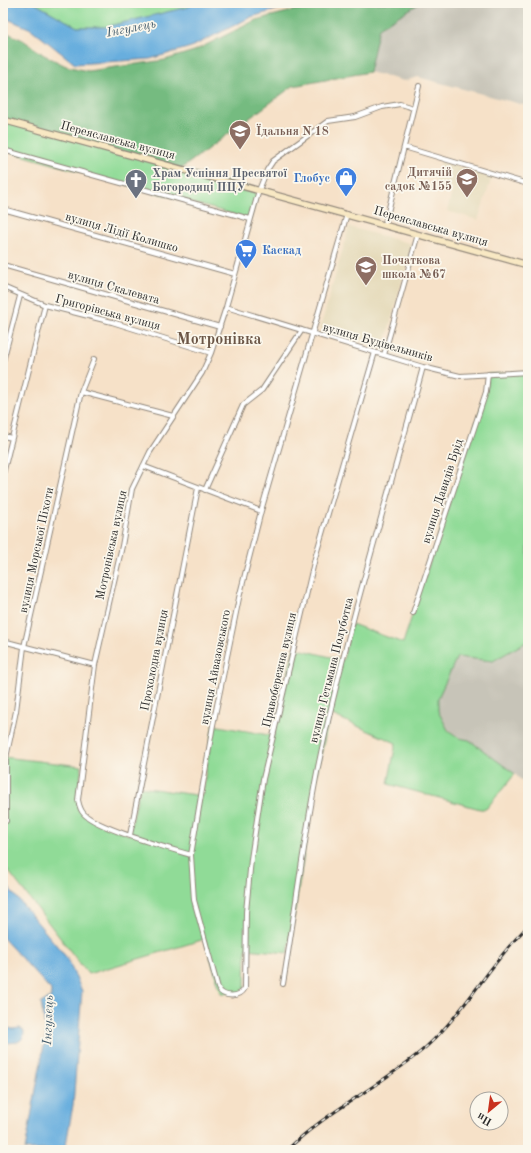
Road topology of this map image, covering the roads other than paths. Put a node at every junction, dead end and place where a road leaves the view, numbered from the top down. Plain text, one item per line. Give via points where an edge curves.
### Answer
1 (419, 86) dead end
2 (413, 108) junction
3 (3, 120) edge
4 (404, 147) junction
5 (3, 150) edge
6 (528, 184) edge
7 (259, 190) junction
8 (3, 209) edge
9 (347, 214) junction
10 (250, 219) junction
11 (385, 224) junction
12 (418, 234) junction
13 (3, 265) edge
14 (528, 265) edge
15 (235, 274) junction
16 (3, 287) edge
17 (20, 296) junction
18 (45, 305) junction
19 (226, 308) junction
20 (220, 327) junction
21 (302, 330) junction
22 (314, 334) junction
23 (375, 352) junction
24 (211, 353) junction
25 (384, 355) junction
26 (94, 359) dead end
27 (3, 361) edge
28 (423, 366) junction
29 (528, 372) edge
30 (488, 374) junction
31 (81, 392) junction
32 (174, 416) junction
33 (3, 436) edge
34 (12, 438) junction
35 (143, 466) junction
36 (3, 474) edge
37 (198, 488) junction
38 (205, 490) junction
39 (261, 511) junction
40 (413, 613) dead end
41 (3, 641) edge
42 (24, 647) junction
43 (95, 666) junction
44 (6, 821) dead end
45 (130, 835) junction
46 (191, 855) junction
47 (283, 984) dead end
48 (235, 995) joint

1 - 2 street
2 - 4 street
2 - 7 street, Мотронівська вулиця via 400,104 382,107 355,117 328,121 273,161
3 - 7 street, Переяславська вулиця
4 - 6 street
4 - 11 street
5 - 10 street
7 - 9 street, Переяславська вулиця
7 - 10 street, Мотронівська вулиця
8 - 15 street, вулиця Лідії Колишко
9 - 11 street, Переяславська вулиця
9 - 22 street, вулиця Айвазовського
10 - 15 street, Мотронівська вулиця
11 - 12 street, Переяславська вулиця
12 - 14 street, Переяславська вулиця
12 - 25 street
13 - 20 street, вулиця Скалевата
15 - 19 street, Мотронівська вулиця
16 - 17 street, Григорівська вулиця
17 - 18 street, Григорівська вулиця
17 - 27 street
18 - 24 street, Григорівська вулиця via 112,322
18 - 34 street, Григорівська вулиця
19 - 20 street, Мотронівська вулиця
19 - 21 street, вулиця Будівельників
20 - 24 street, Мотронівська вулиця
21 - 22 street, вулиця Будівельників
21 - 38 street via 262,390 243,405
22 - 23 street, вулиця Будівельників
22 - 39 street, вулиця Айвазовського
23 - 25 street, вулиця Будівельників
23 - 48 street, Правобережна вулиця via 315,558 263,779 246,912 245,988 243,992
24 - 32 street, Мотронівська вулиця via 202,373
25 - 28 street, вулиця Будівельників
26 - 31 street, вулиця Морської Піхоти
28 - 30 street, вулиця Будівельників via 460,376
28 - 47 street, вулиця Гетьмана Полуботка via 330,714 317,776
29 - 30 street, вулиця Будівельників
30 - 40 street, вулиця Давидів Брід via 486,392
31 - 32 street
31 - 42 street, вулиця Морської Піхоти
32 - 35 street, Мотронівська вулиця via 161,433
33 - 34 street
34 - 36 street, Григорівська вулиця
35 - 37 street
35 - 43 street, Мотронівська вулиця via 130,496 122,546
37 - 38 street
37 - 45 street, Прохолодна вулиця
38 - 39 street
39 - 46 street, вулиця Айвазовського via 234,621 213,724
41 - 42 street
42 - 43 street
42 - 44 street, вулиця Морської Піхоти via 16,711 6,758
43 - 45 street, Мотронівська вулиця via 78,800 80,809 91,820
45 - 46 street, Мотронівська вулиця
46 - 48 street, вулиця Айвазовського via 194,900 218,988 226,996

